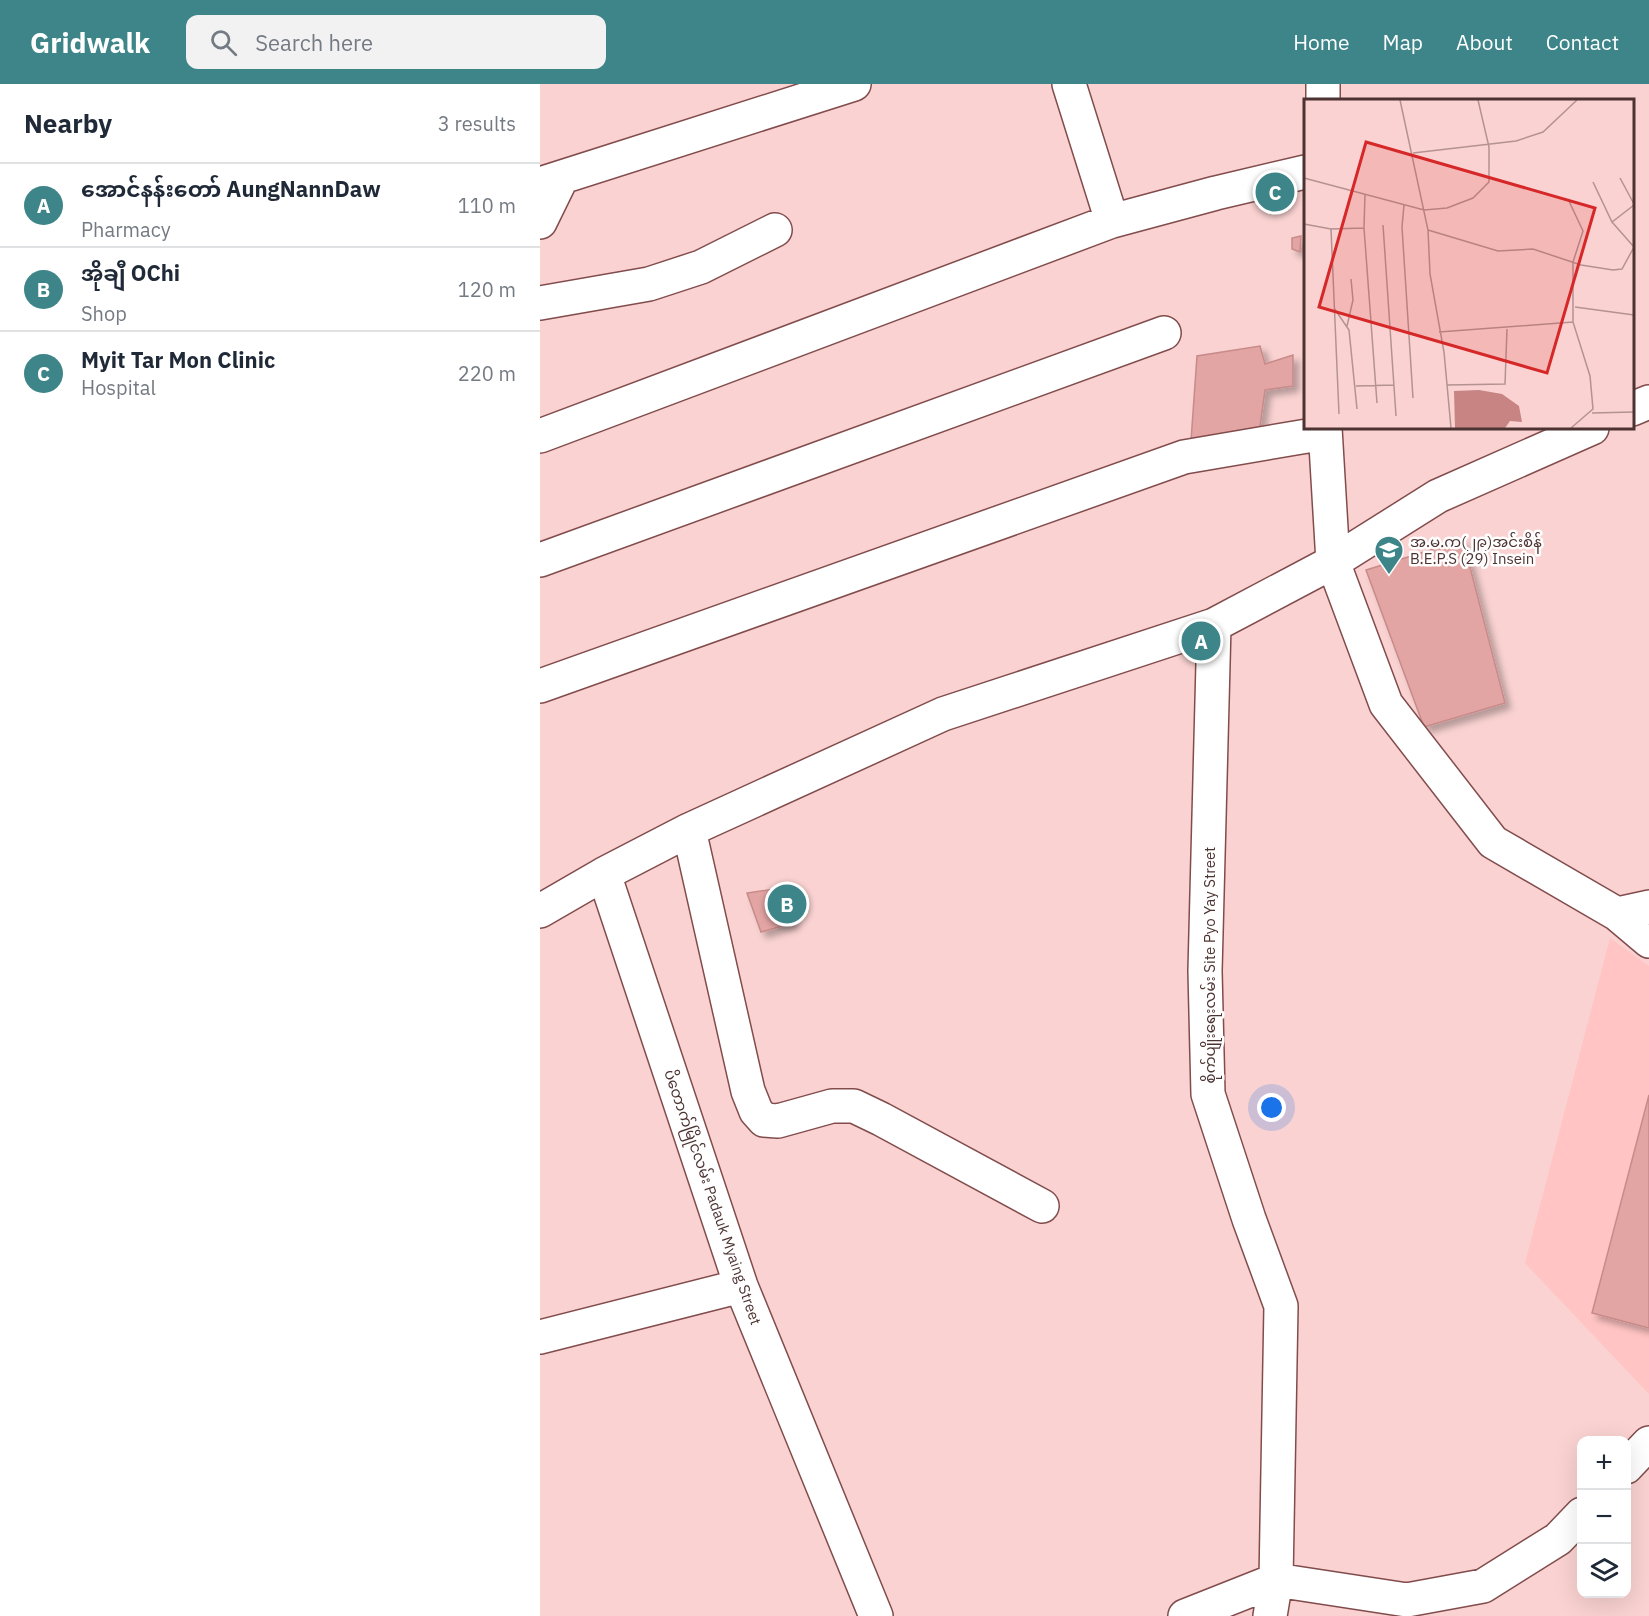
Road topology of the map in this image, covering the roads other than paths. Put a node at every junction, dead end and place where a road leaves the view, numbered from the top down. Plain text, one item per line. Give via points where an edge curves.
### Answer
1 (854, 84) edge
2 (1069, 84) edge
3 (1304, 172) edge
4 (551, 181) edge
5 (1112, 221) junction
6 (540, 222) edge
7 (775, 230) dead end
8 (540, 303) edge
9 (1164, 333) dead end
10 (1649, 402) edge
11 (1634, 408) edge
12 (1590, 429) edge
13 (1325, 430) edge
14 (540, 436) edge
15 (540, 560) edge
16 (1333, 562) junction
17 (1214, 625) junction
18 (540, 686) edge
19 (689, 830) junction
20 (604, 874) junction
21 (1649, 907) edge
22 (540, 911) edge
23 (1617, 914) junction
24 (1649, 941) edge
25 (1042, 1206) dead end
26 (741, 1286) junction
27 (540, 1337) edge
28 (1649, 1443) edge
29 (1631, 1462) edge
30 (1577, 1518) edge
31 (1276, 1580) junction
32 (876, 1616) edge
33 (1185, 1616) edge
34 (1270, 1616) edge

1 - 4 street
2 - 5 street
3 - 5 street
4 - 6 street
5 - 14 street
7 - 8 street via 701,267 650,284
9 - 15 street
10 - 11 street
12 - 16 street via 1438,496
13 - 16 street
13 - 18 street via 1184,457
16 - 17 street
16 - 23 street via 1386,704 1493,842
17 - 19 street via 943,714
17 - 31 street, စိုက်ပျိုးရေးလမ်း Site Pyo Yay Street via 1206,971 1208,1094 1281,1306
19 - 20 street
19 - 25 street via 748,1091 764,1120 778,1121 832,1106 854,1106
20 - 22 street
20 - 26 street, ပိတောက်မြိုင်လမ်း Padauk Myaing Street
21 - 23 street
23 - 24 street
26 - 27 street
26 - 32 street, ပိတောက်မြိုင်လမ်း Padauk Myaing Street
28 - 29 street
30 - 31 street via 1558,1539 1484,1586 1407,1600
31 - 33 street
31 - 34 street, စိုက်ပျိုးရေးလမ်း Site Pyo Yay Street

